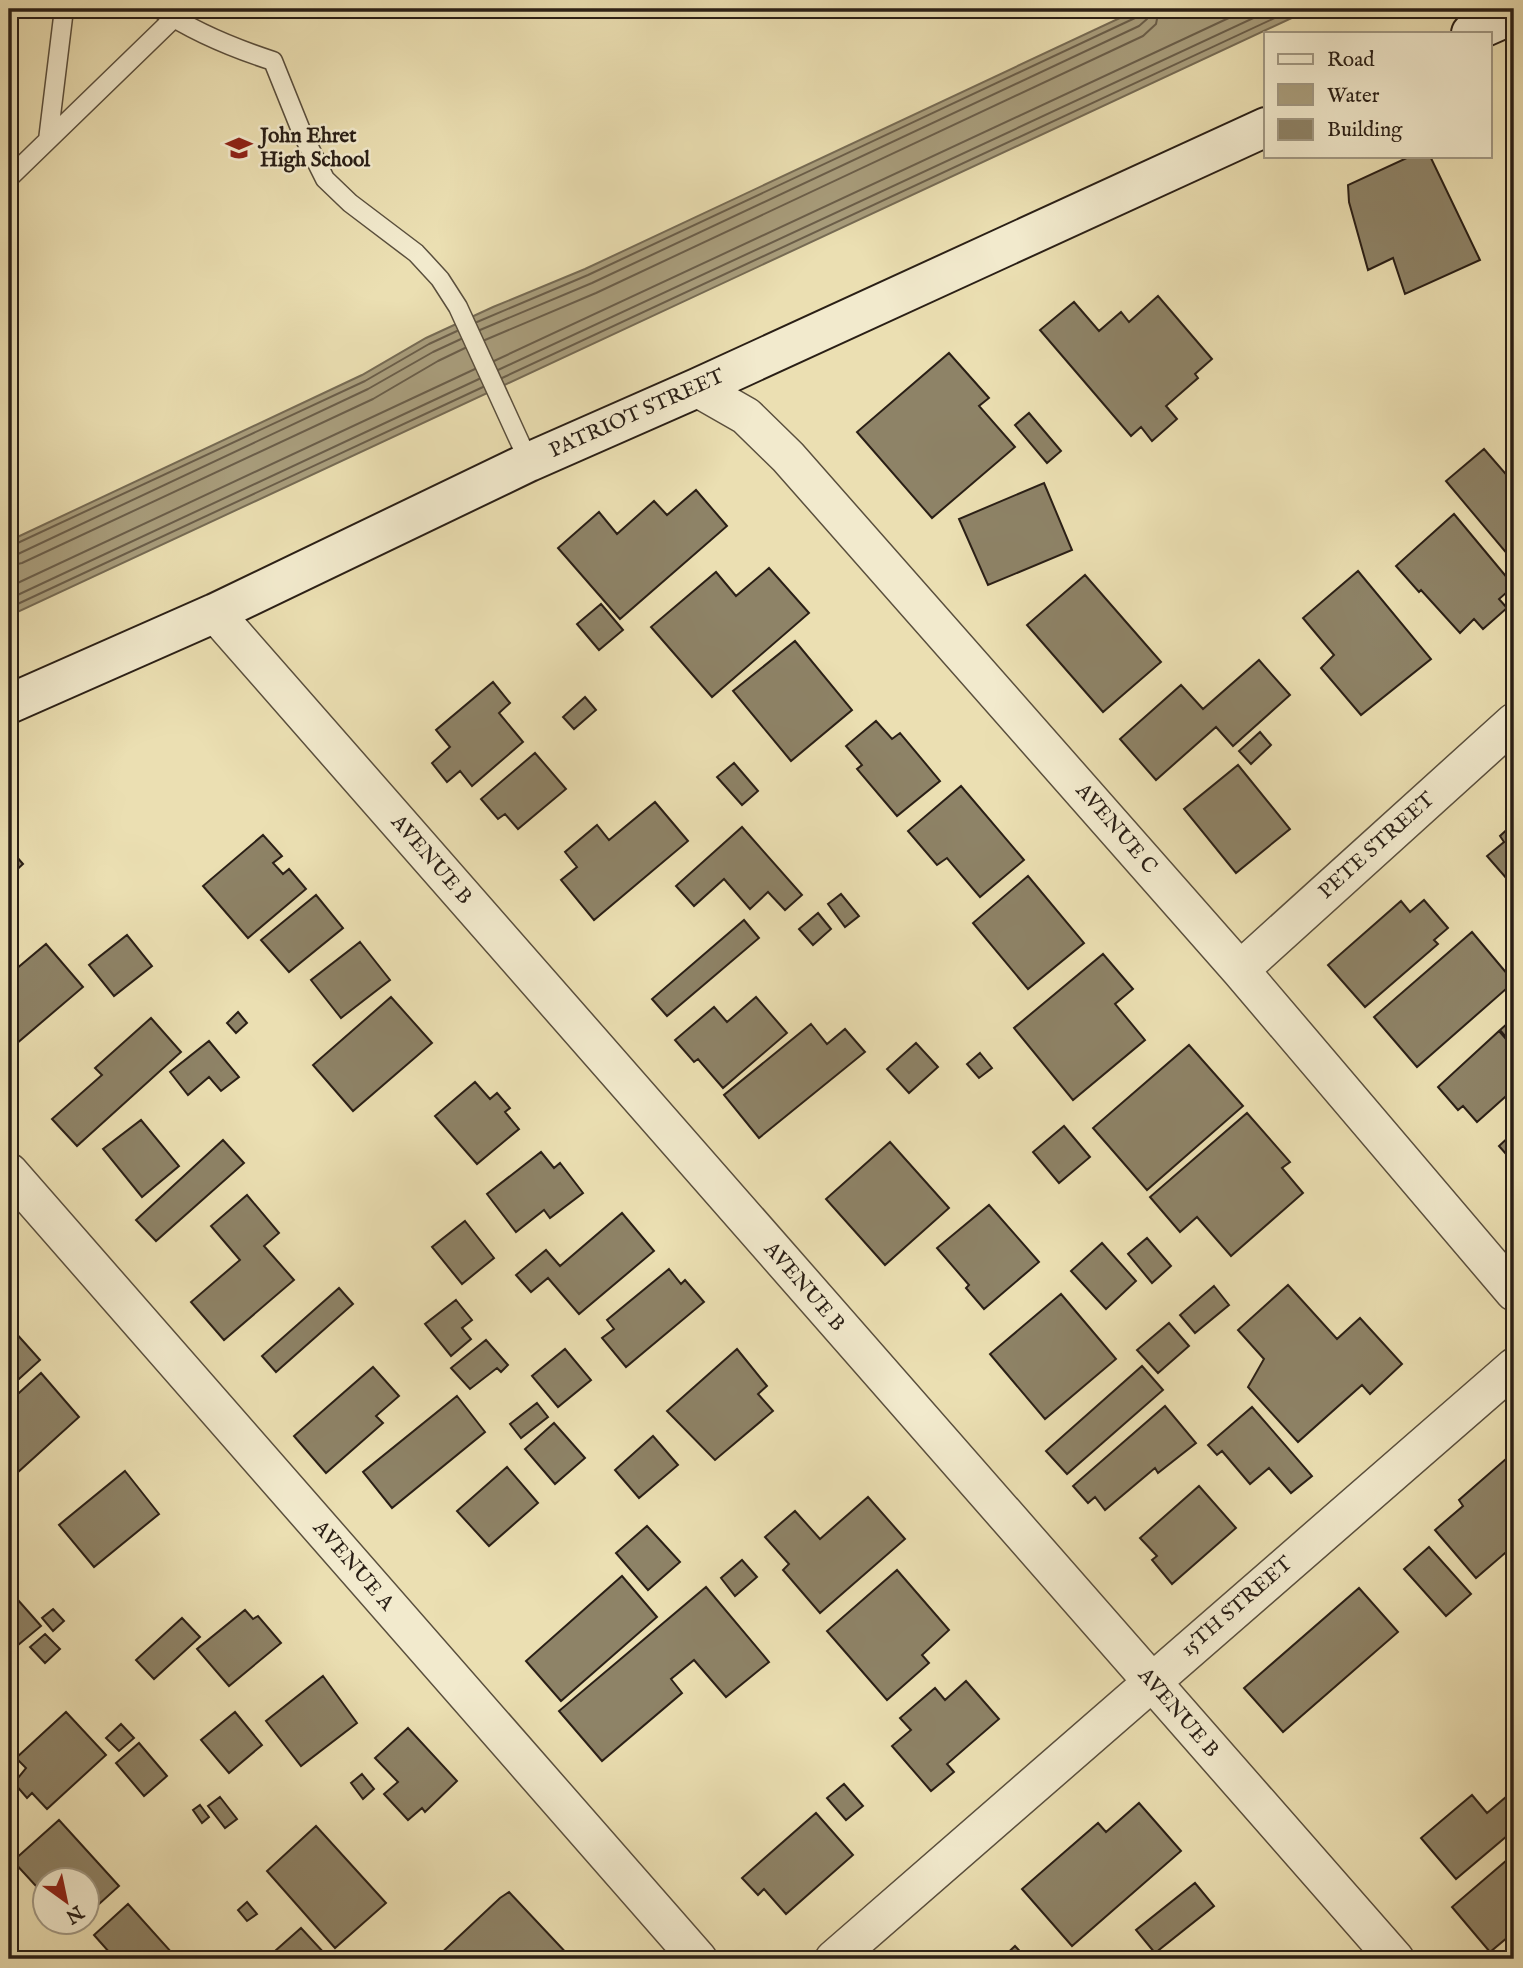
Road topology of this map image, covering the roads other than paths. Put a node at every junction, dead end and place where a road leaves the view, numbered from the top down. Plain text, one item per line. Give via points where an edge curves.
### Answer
1 (64, 9) edge
2 (167, 13) edge
3 (1514, 14) edge
4 (1474, 32) edge
5 (1264, 128) edge
6 (48, 140) junction
7 (9, 178) edge
8 (697, 388) junction
9 (529, 462) junction
10 (215, 613) junction
11 (9, 704) edge
12 (1514, 722) edge
13 (1240, 970) junction
14 (9, 1172) edge
15 (1514, 1292) edge
16 (1514, 1367) edge
17 (1151, 1682) junction
18 (698, 1959) edge
19 (834, 1959) edge
20 (1395, 1959) edge

1 - 6 lane
2 - 6 lane
2 - 9 lane via 235,48 273,61 325,179 416,253 458,307
3 - 4 main road
5 - 8 main road, PATRIOT STREET
6 - 7 lane
8 - 9 main road, PATRIOT STREET
8 - 13 street, AVENUE C via 746,416 788,457
9 - 10 main road, PATRIOT STREET
10 - 11 main road, PATRIOT STREET
10 - 17 street, AVENUE B
12 - 13 street, PETE STREET
13 - 15 street, AVENUE C
14 - 18 street, AVENUE A
16 - 17 street, 15TH STREET
17 - 19 street, 15TH STREET
17 - 20 street, AVENUE B

